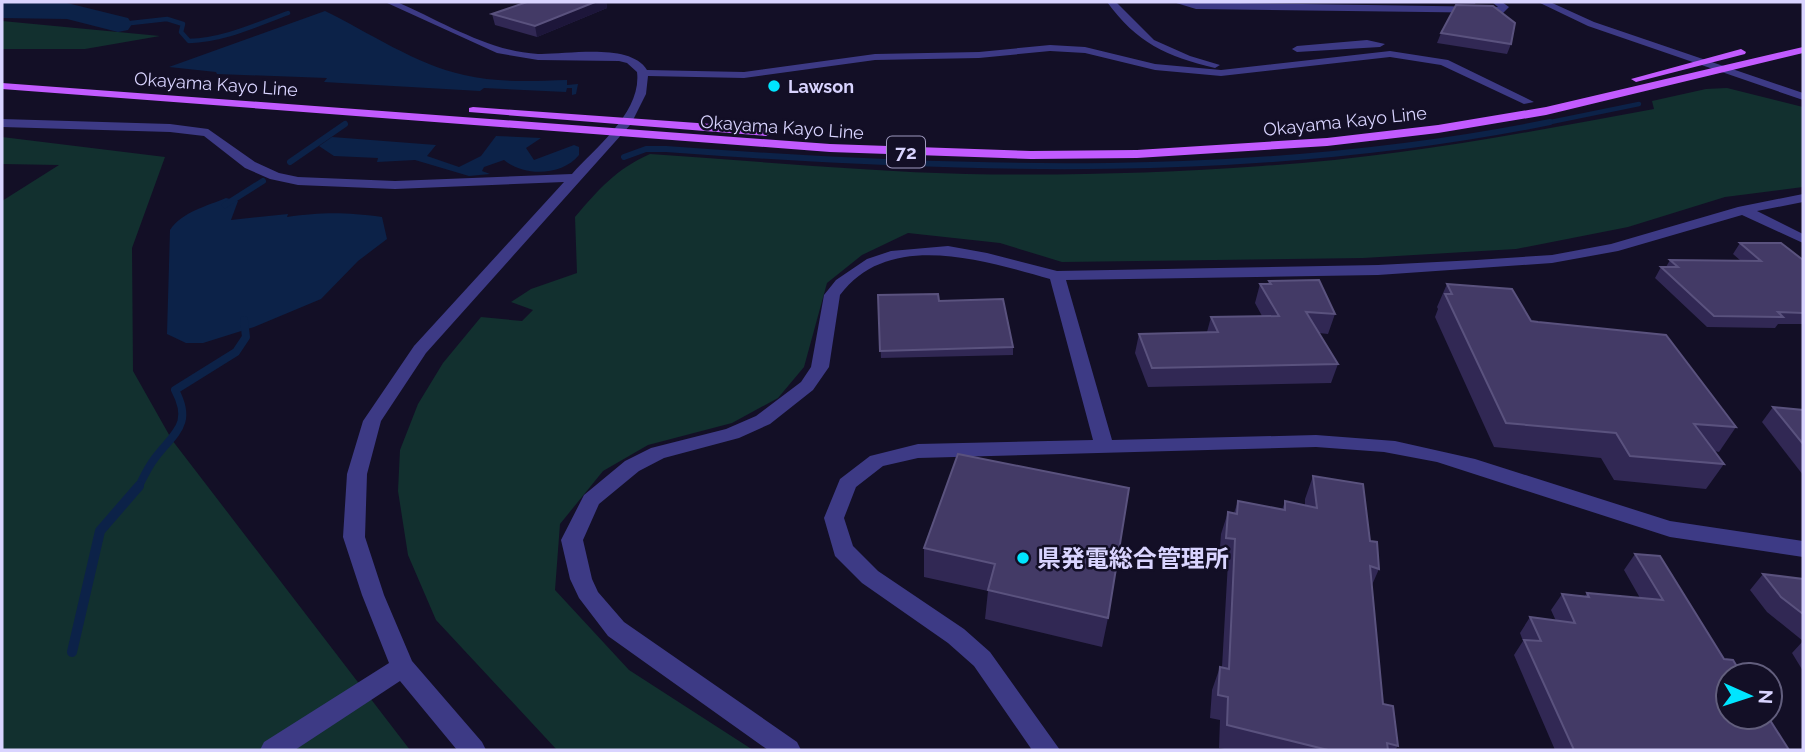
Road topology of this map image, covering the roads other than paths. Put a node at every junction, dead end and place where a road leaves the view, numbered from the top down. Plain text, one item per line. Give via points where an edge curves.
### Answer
1 (390, 2) edge
2 (1111, 2) edge
3 (1178, 2) edge
4 (1496, 2) edge
5 (1543, 2) edge
6 (1803, 38) edge
7 (1297, 50) dead end
8 (1803, 50) edge
9 (1444, 62) junction
10 (1699, 62) junction
11 (1243, 69) junction
12 (1720, 70) junction
13 (642, 73) junction
14 (2, 76) edge
15 (2, 86) edge
16 (1803, 97) edge
17 (1528, 102) junction
18 (2, 123) edge
19 (621, 127) junction
20 (573, 178) junction
21 (1803, 198) edge
22 (1743, 210) junction
23 (1803, 239) edge
24 (1057, 276) junction
25 (1104, 446) junction
26 (1803, 549) edge
27 (403, 667) junction
28 (273, 750) edge
29 (473, 750) edge
30 (788, 750) edge
31 (1047, 750) edge

1 - 13 street via 512,54 628,59
2 - 11 street via 1150,42 1166,51
3 - 4 street via 1196,6 1503,10
5 - 10 street
6 - 10 main road, Okayama Kayo Line / 72
7 - 9 street via 1367,43 1417,51
8 - 12 main road, Okayama Kayo Line / 72
9 - 11 street via 1372,54
9 - 17 street
10 - 12 street
10 - 17 main road, Okayama Kayo Line / 72
11 - 13 street via 1191,72 1085,50 1050,48 875,57 744,75
12 - 16 street
12 - 19 main road, Okayama Kayo Line / 72 via 1546,111 1438,129 1327,142 1137,154 932,153
13 - 19 street via 641,91
14 - 19 main road, Okayama Kayo Line / 72
15 - 19 main road, Okayama Kayo Line / 72
17 - 19 main road, Okayama Kayo Line / 72 via 1324,132 1126,143 919,141
18 - 20 street via 144,126 208,133 250,165 275,176 312,182 395,185
19 - 20 street
20 - 27 street via 420,350 372,422 357,474 354,537
21 - 22 street
22 - 23 street
22 - 24 street via 1613,248 1539,260 1378,270
24 - 25 street
24 - 30 street via 948,250 872,261 832,295 820,367 788,404 732,434 658,453 632,466 591,500 572,540 574,560 590,598 616,629
25 - 26 street via 1316,442 1405,449 1474,466 1652,524
25 - 31 street via 895,455 861,471 847,484 834,518 843,550 855,564 982,659
27 - 28 street
27 - 29 street

